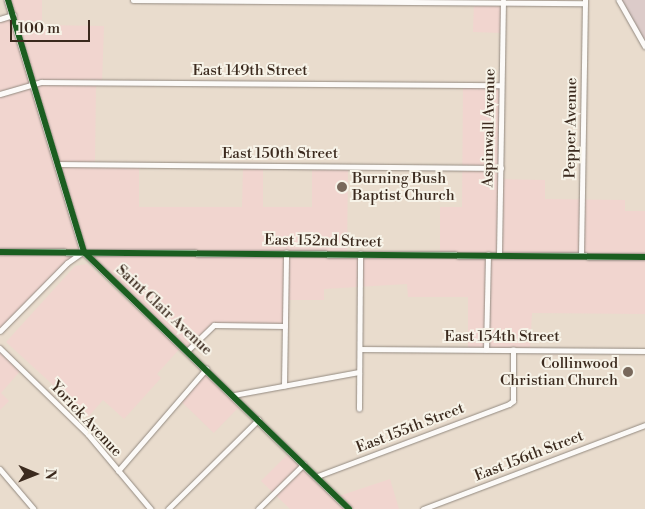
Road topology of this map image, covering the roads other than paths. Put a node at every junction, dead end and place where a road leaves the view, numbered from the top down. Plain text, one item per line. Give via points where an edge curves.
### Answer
1 (8, 0) edge
2 (133, 0) edge
3 (619, 0) edge
4 (503, 1) edge
5 (585, 2) edge
6 (13, 15) junction
7 (0, 19) edge
8 (645, 46) edge
9 (33, 85) junction
10 (502, 85) junction
11 (0, 94) edge
12 (58, 164) junction
13 (501, 168) junction
14 (0, 252) edge
15 (84, 252) junction
16 (286, 253) junction
17 (360, 254) junction
18 (488, 255) junction
19 (499, 255) junction
20 (581, 256) junction
21 (645, 257) edge
22 (285, 326) junction
23 (0, 331) edge
24 (0, 348) edge
25 (360, 349) junction
26 (486, 350) junction
27 (513, 350) junction
28 (187, 351) junction
29 (645, 351) edge
30 (207, 368) junction
31 (359, 372) junction
32 (284, 386) junction
33 (234, 395) junction
34 (359, 409) dead end
35 (258, 420) junction
36 (645, 426) edge
37 (304, 464) junction
38 (0, 469) edge
39 (118, 471) junction
40 (315, 477) junction
41 (347, 508) edge
42 (34, 509) edge
43 (151, 509) edge
44 (168, 509) edge
45 (258, 509) edge
46 (423, 509) edge

1 - 6 street, Saint Clair Avenue
2 - 4 street
3 - 8 street
4 - 5 street
4 - 10 street, Aspinwall Avenue
5 - 20 street, Pepper Avenue
6 - 7 street
6 - 9 street, Saint Clair Avenue
9 - 10 street, East 149th Street via 51,82
9 - 11 street, East 149th Street
9 - 12 street, Saint Clair Avenue
10 - 13 street, Aspinwall Avenue
12 - 13 street, East 150th Street
12 - 15 street, Saint Clair Avenue
13 - 19 street, Aspinwall Avenue
14 - 15 street, East 152nd Street
15 - 16 street, East 152nd Street
15 - 23 street via 67,263
15 - 28 street, Saint Clair Avenue
16 - 17 street, East 152nd Street
16 - 22 street
17 - 18 street, East 152nd Street
17 - 25 street
18 - 19 street, East 152nd Street
18 - 26 street
19 - 20 street, East 152nd Street
20 - 21 street, East 152nd Street
22 - 28 street via 214,325
22 - 32 street
24 - 39 street, Yorick Avenue via 88,434
25 - 26 street, East 154th Street
25 - 31 street
26 - 27 street, East 154th Street
27 - 29 street, East 154th Street
27 - 40 street, East 155th Street via 513,401
28 - 30 street, Saint Clair Avenue
30 - 33 street, Saint Clair Avenue
30 - 39 street
31 - 32 street
31 - 34 street
32 - 33 street
33 - 35 street, Saint Clair Avenue
35 - 37 street, Saint Clair Avenue
35 - 44 street
36 - 46 street, East 156th Street
37 - 40 street, Saint Clair Avenue
37 - 45 street
38 - 42 street
39 - 43 street, Yorick Avenue
40 - 41 street, Saint Clair Avenue

